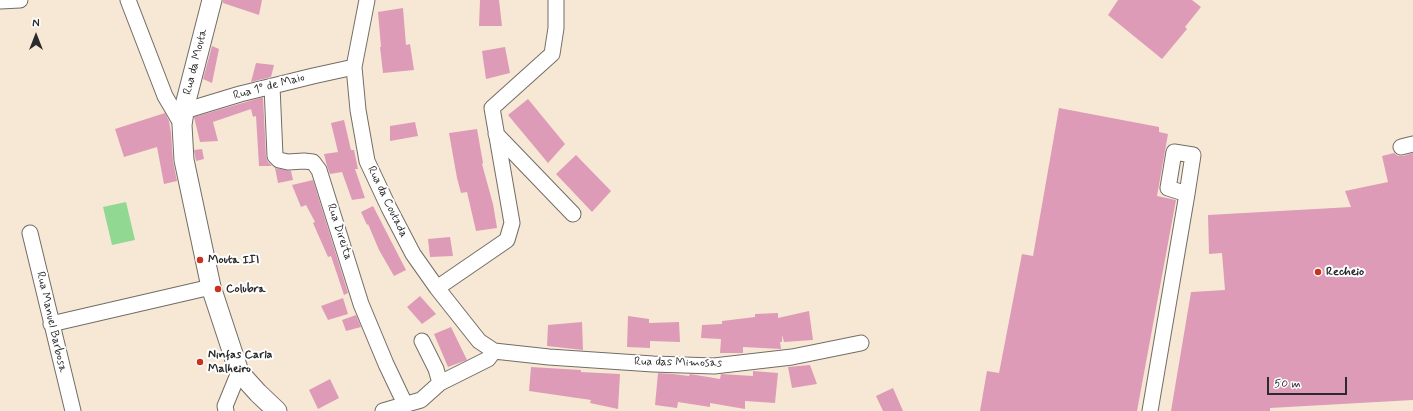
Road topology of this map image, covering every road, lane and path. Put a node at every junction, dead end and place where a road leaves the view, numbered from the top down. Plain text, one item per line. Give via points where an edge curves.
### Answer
1 (20, 0) edge
2 (128, 0) edge
3 (212, 0) edge
4 (367, 0) edge
5 (556, 0) edge
6 (0, 1) edge
7 (354, 67) junction
8 (272, 86) junction
9 (180, 115) junction
10 (496, 134) junction
11 (1187, 194) dead end
12 (573, 214) dead end
13 (30, 233) dead end
14 (211, 286) junction
15 (438, 288) junction
16 (51, 324) junction
17 (422, 341) dead end
18 (860, 342) dead end
19 (494, 351) junction
20 (239, 372) junction
21 (440, 383) junction
22 (405, 404) junction
23 (226, 409) edge
24 (73, 411) edge
25 (277, 411) edge
26 (383, 411) edge
27 (1150, 411) edge

1 - 6 street
2 - 9 street via 165,96
3 - 9 main road, Rua da Mouta
4 - 7 street, Rua da Coutada
5 - 10 street via 556,28 552,54 492,108
7 - 8 street, Rua 1º de Maio
7 - 15 street, Rua da Coutada via 367,161 413,254
8 - 9 street, Rua 1º de Maio
8 - 22 street, Rua Direita via 275,156 288,162 313,162 319,170 361,304
9 - 14 main road, Rua da Mouta via 184,160
10 - 12 street
10 - 15 street via 512,223 507,240
11 - 27 street
13 - 16 street, Rua Manuel Barbosa
14 - 16 street
14 - 20 main road, Rua da Mouta
15 - 19 street, Rua da Coutada via 479,341
16 - 24 street, Rua Manuel Barbosa
17 - 21 street via 436,368
18 - 19 street, Rua das Mimosas via 792,357 714,366 549,357
19 - 21 street via 488,359
20 - 23 street
20 - 25 main road
21 - 22 street via 421,400
22 - 26 street

